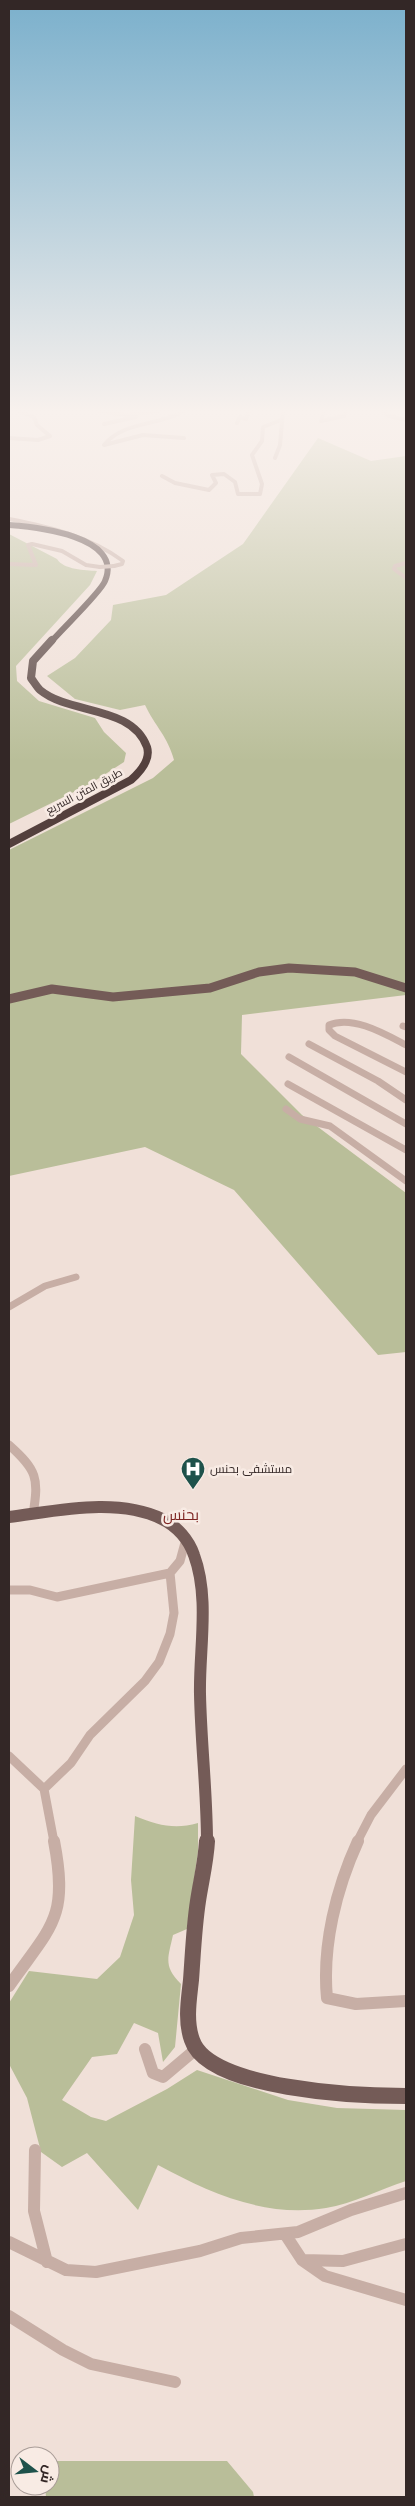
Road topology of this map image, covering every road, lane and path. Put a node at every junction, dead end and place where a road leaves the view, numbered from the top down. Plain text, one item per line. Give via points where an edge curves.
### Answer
1 (22, 528) edge
2 (22, 528) edge
3 (54, 528) edge
4 (406, 563) edge
5 (9, 564) edge
6 (406, 578) edge
7 (9, 838) edge
8 (9, 844) edge
9 (406, 988) edge
10 (9, 999) edge
11 (309, 1044) dead end
12 (406, 1045) edge
13 (289, 1057) dead end
14 (406, 1072) edge
15 (288, 1084) dead end
16 (406, 1100) edge
17 (286, 1108) dead end
18 (406, 1124) edge
19 (406, 1150) edge
20 (406, 1181) edge
21 (76, 1277) dead end
22 (9, 1307) edge
23 (9, 1445) edge
24 (34, 1514) junction
25 (9, 1517) edge
26 (186, 1539) junction
27 (170, 1573) junction
28 (9, 1590) edge
29 (9, 1756) edge
30 (406, 1769) edge
31 (44, 1789) junction
32 (9, 1986) edge
33 (406, 2001) edge
34 (145, 2049) dead end
35 (196, 2050) junction
36 (406, 2096) edge
37 (35, 2150) dead end
38 (406, 2193) edge
39 (285, 2234) junction
40 (9, 2242) edge
41 (406, 2244) edge
42 (302, 2260) junction
43 (47, 2262) junction
44 (406, 2300) edge
45 (9, 2316) edge
46 (175, 2382) dead end

1 - 7 highway, طريق المتن السريع via 76,541 92,550 100,559 103,570 100,582 29,657 22,671 28,685 39,695 124,727 138,741 140,754 135,767 123,778
2 - 8 highway, طريق المتن السريع via 69,535 95,547 105,558 108,569 105,582 33,661 30,675 36,686 52,697 131,725 146,741 148,750 144,767 131,780
3 - 5 street, bridge via 87,539 123,561 122,564 86,565 62,551 30,544 28,548 36,565
4 - 6 street via 394,569
9 - 10 main road via 355,972 289,968 258,972 210,988 120,997 52,989
11 - 16 street
12 - 14 street via 347,1021 329,1025 335,1036
13 - 18 street
15 - 19 street
17 - 20 street via 300,1119 330,1126
21 - 22 street via 45,1286
23 - 24 street via 24,1458 38,1478
24 - 25 main road
24 - 26 main road via 130,1509 160,1518
26 - 27 street via 180,1561
26 - 35 main road via 194,1553 201,1604 200,1678 207,1844 190,1997 190,2036
27 - 28 street via 57,1597 30,1590
27 - 31 street via 174,1613 159,1662 90,1735 71,1763
29 - 31 street
30 - 33 street via 362,1831 333,1915 324,1983 327,1998 341,2004
31 - 32 street via 55,1845 60,1897 53,1923
34 - 35 street via 153,2073 163,2077
35 - 36 main road via 206,2061 223,2069 306,2090 358,2096
37 - 43 street via 34,2211
38 - 39 street via 351,2210 317,2226
39 - 42 street
39 - 43 street via 241,2238 192,2253 96,2272 66,2270
40 - 43 street
41 - 42 street via 343,2261
42 - 44 street via 345,2283
45 - 46 street via 91,2364

